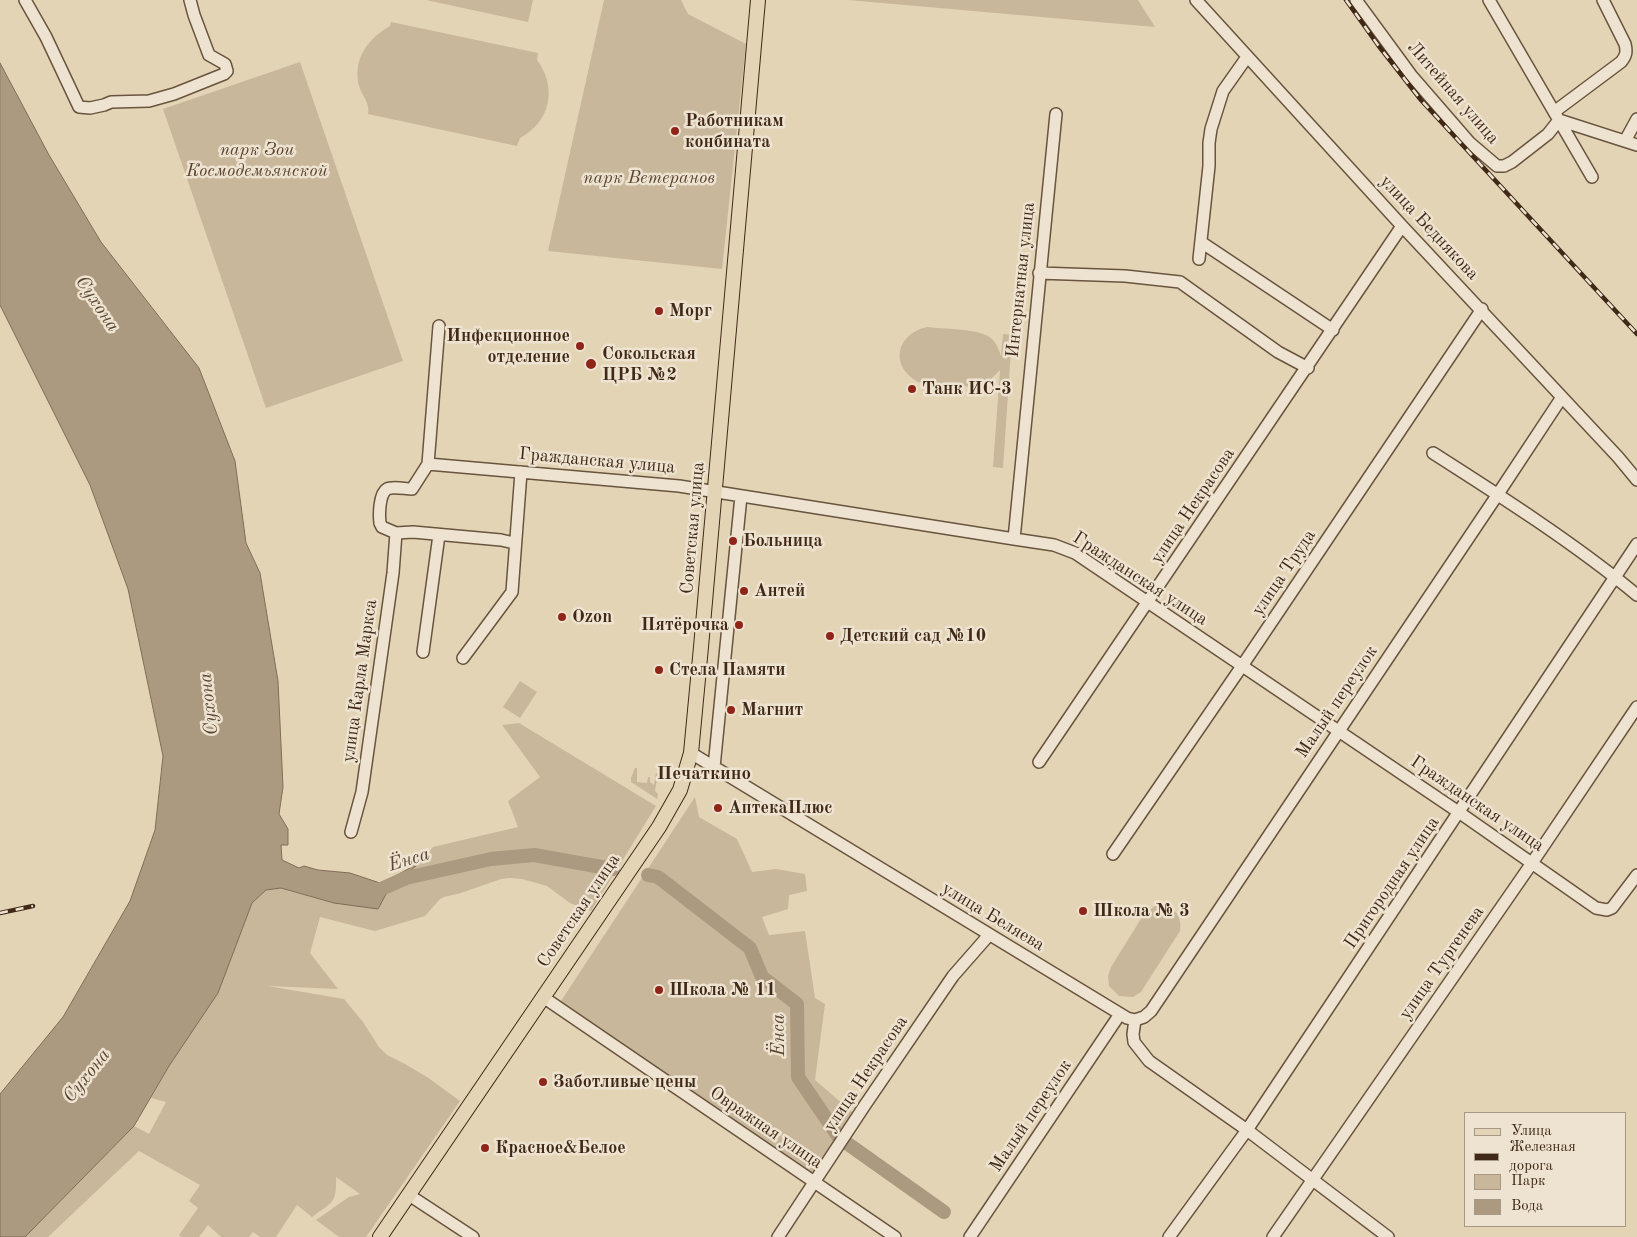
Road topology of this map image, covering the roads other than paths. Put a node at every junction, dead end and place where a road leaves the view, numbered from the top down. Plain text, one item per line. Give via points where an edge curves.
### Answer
1 (25, 0) edge
2 (190, 0) edge
3 (758, 0) edge
4 (1196, 0) edge
5 (1356, 0) edge
6 (1489, 0) edge
7 (1603, 0) edge
8 (1247, 57) junction
9 (1056, 114) dead end
10 (1557, 116) junction
11 (1637, 119) edge
12 (1625, 141) junction
13 (1637, 145) edge
14 (1592, 177) dead end
15 (1402, 226) junction
16 (1201, 242) junction
17 (1199, 259) dead end
18 (1040, 273) junction
19 (1482, 309) junction
20 (439, 326) dead end
21 (1333, 330) junction
22 (1308, 368) junction
23 (1562, 397) junction
24 (1433, 453) dead end
25 (428, 464) junction
26 (521, 472) junction
27 (1637, 480) edge
28 (714, 492) junction
29 (1498, 494) junction
30 (741, 496) junction
31 (396, 533) junction
32 (439, 535) junction
33 (1014, 539) junction
34 (514, 543) junction
35 (1637, 544) edge
36 (1615, 577) junction
37 (1637, 595) edge
38 (1148, 602) junction
39 (423, 652) dead end
40 (463, 658) dead end
41 (1242, 666) junction
42 (1637, 707) edge
43 (1339, 732) junction
44 (691, 753) junction
45 (1040, 762) dead end
46 (714, 767) junction
47 (1460, 813) junction
48 (351, 832) dead end
49 (1113, 854) dead end
50 (1532, 863) junction
51 (1637, 875) edge
52 (989, 935) junction
53 (543, 997) junction
54 (1120, 1014) junction
55 (1135, 1020) junction
56 (1247, 1130) junction
57 (1314, 1179) junction
58 (815, 1183) junction
59 (409, 1194) junction
60 (380, 1237) edge
61 (473, 1237) edge
62 (778, 1237) edge
63 (895, 1237) edge
64 (970, 1237) edge
65 (1169, 1237) edge
66 (1273, 1237) edge
67 (1388, 1237) edge

1 - 2 street via 79,107 90,108 111,102 166,96 224,74 227,70 225,64 209,55
3 - 28 main road, Советская улица
4 - 8 street, улица Беднякова
5 - 10 street, Литейная улица via 1410,76 1470,143 1497,166 1508,165 1548,134
6 - 10 street
7 - 10 street via 1625,44 1625,56
8 - 15 street, улица Беднякова
8 - 16 street via 1223,91 1211,129
9 - 18 street, Интернатная улица
10 - 12 street
10 - 14 street
11 - 12 street
12 - 13 street
15 - 19 street, улица Беднякова
15 - 21 street, улица Некрасова
16 - 17 street
16 - 21 street
18 - 22 street via 1180,282 1278,352
18 - 33 street, Интернатная улица
19 - 23 street, улица Беднякова
19 - 41 street, улица Труда
20 - 25 street
21 - 22 street, улица Некрасова
22 - 38 street, улица Некрасова
23 - 27 street, улица Беднякова
23 - 29 street, Малый переулок
24 - 29 street
25 - 26 street, Гражданская улица
25 - 31 street via 412,489 390,488 383,494 380,523
26 - 28 street, Гражданская улица
26 - 34 street
28 - 30 street, Гражданская улица
28 - 44 main road, Советская улица
29 - 36 street
29 - 43 street, Малый переулок
30 - 33 street, Гражданская улица
30 - 46 street
31 - 32 street
31 - 48 street, улица Карла Маркса via 362,792
32 - 34 street
32 - 39 street
33 - 38 street, Гражданская улица via 1075,553
34 - 40 street via 512,592
35 - 36 street, Пригородная улица
36 - 37 street
36 - 47 street, Пригородная улица
38 - 41 street, Гражданская улица
38 - 45 street, улица Некрасова
41 - 43 street, Гражданская улица
41 - 49 street, улица Труда
42 - 50 street, улица Тургенева
43 - 47 street, Гражданская улица
43 - 55 street, Малый переулок via 1151,1011
44 - 46 street, улица Беляева
44 - 53 main road, Советская улица via 680,790 667,813
46 - 52 street, улица Беляева
47 - 50 street, Гражданская улица
47 - 56 street, Пригородная улица
50 - 51 street, Гражданская улица via 1596,908 1607,910 1616,905
50 - 57 street, улица Тургенева
52 - 54 street, улица Беляева
52 - 58 street, улица Некрасова via 954,976
53 - 58 street, Овражная улица
53 - 59 main road, Советская улица
54 - 55 street, улица Беляева
54 - 64 street, Малый переулок
55 - 56 street via 1134,1042 1149,1061
56 - 57 street
56 - 65 street, Пригородная улица
57 - 66 street, улица Тургенева
57 - 67 street
58 - 62 street, улица Некрасова
58 - 63 street, Овражная улица
59 - 60 main road, Советская улица
59 - 61 street

